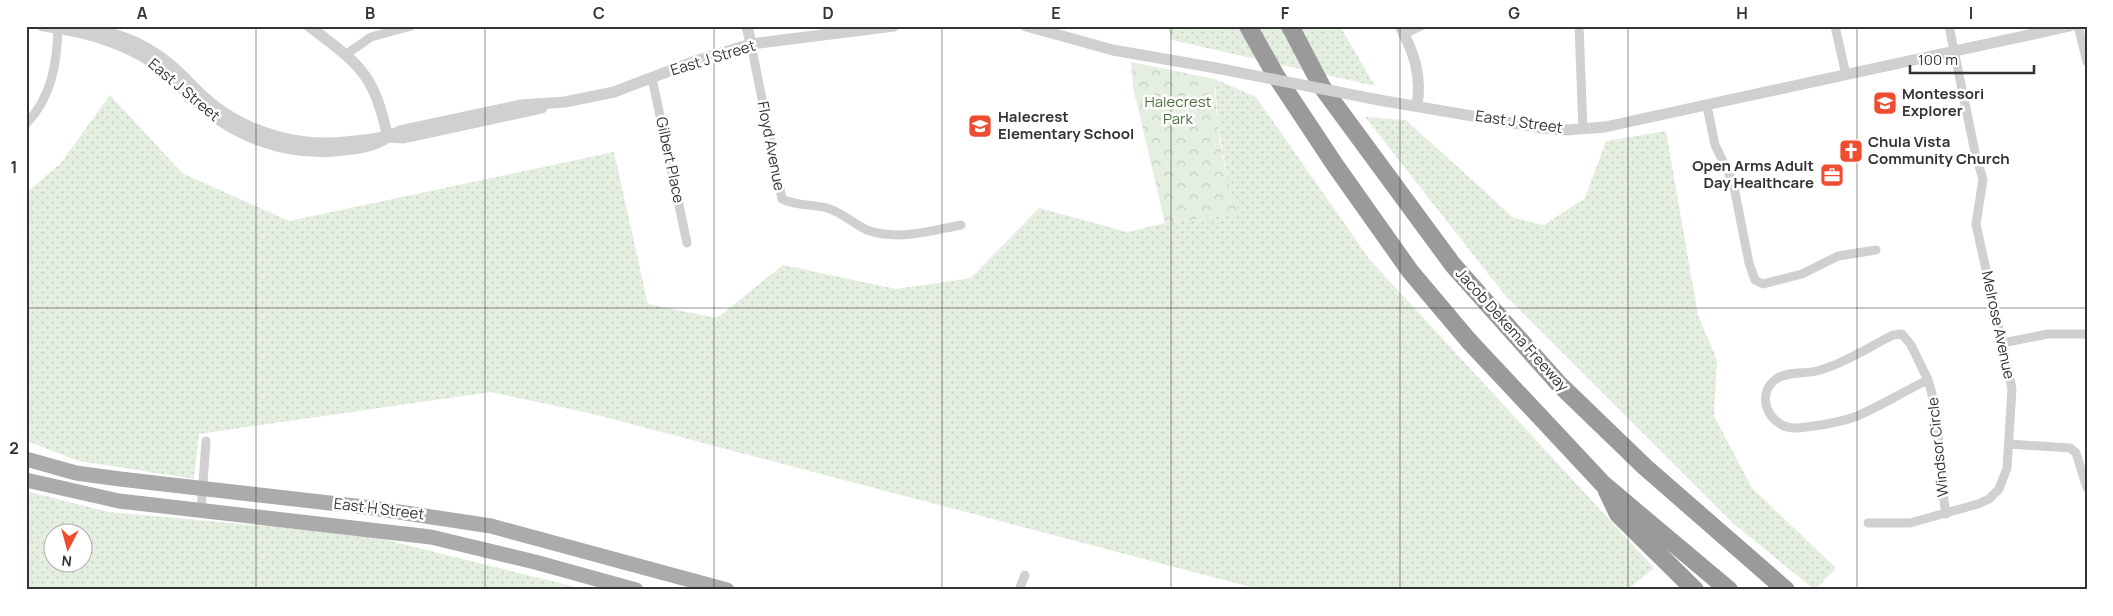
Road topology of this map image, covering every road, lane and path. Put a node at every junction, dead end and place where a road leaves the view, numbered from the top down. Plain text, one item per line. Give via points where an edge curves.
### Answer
1 (43, 26) edge
2 (310, 26) edge
3 (411, 26) edge
4 (747, 26) edge
5 (894, 26) edge
6 (1026, 26) edge
7 (1248, 26) edge
8 (1290, 26) edge
9 (1421, 26) edge
10 (1579, 26) edge
11 (1835, 26) edge
12 (1949, 26) edge
13 (2070, 26) edge
14 (2078, 26) edge
15 (63, 29) junction
16 (1402, 30) edge
17 (751, 44) junction
18 (1955, 52) junction
19 (345, 55) junction
20 (2087, 62) edge
21 (1846, 75) junction
22 (652, 78) junction
23 (1417, 105) junction
24 (1707, 106) junction
25 (26, 124) edge
26 (1583, 129) junction
27 (388, 137) junction
28 (961, 225) dead end
29 (687, 243) dead end
30 (1876, 250) dead end
31 (2087, 334) edge
32 (2002, 343) junction
33 (1928, 380) junction
34 (206, 441) dead end
35 (2009, 444) junction
36 (26, 459) edge
37 (26, 480) edge
38 (1603, 484) junction
39 (2087, 488) edge
40 (202, 490) junction
41 (201, 510) junction
42 (1946, 514) junction
43 (1868, 523) dead end
44 (1025, 575) dead end
45 (636, 590) edge
46 (727, 590) edge
47 (1020, 590) edge
48 (1695, 590) edge
49 (1730, 590) edge
50 (1786, 590) edge

1 - 15 street, East J Street
2 - 19 street
3 - 19 street via 371,37
4 - 17 street, Floyd Avenue
5 - 17 street, East J Street
6 - 23 street, East J Street, bridge via 1114,50
7 - 38 highway via 1292,100 1410,271 1469,341
8 - 50 highway, Jacob Dekema Freeway via 1322,87 1453,265 1566,391 1645,467
9 - 16 street
10 - 26 street
11 - 21 street
12 - 18 street, Melrose Avenue
13 - 18 street, East J Street
14 - 20 street
15 - 25 street via 52,81
15 - 27 street, East J Street via 111,42 142,56 214,116 259,141 291,149 324,152 379,144
16 - 23 street via 1418,68
17 - 22 street, East J Street
17 - 28 street, Floyd Avenue via 782,199 828,209 852,219 864,229 885,236
18 - 21 street, East J Street
18 - 32 street, Melrose Avenue via 1983,179 1976,224
19 - 27 street via 368,80 380,106
21 - 24 street, East J Street
22 - 27 street, East J Street via 623,90 523,114 404,138
22 - 29 street, Gilbert Place
23 - 26 street, East J Street via 1542,128
24 - 26 street, East J Street
24 - 30 street via 1715,146 1733,182 1755,280 1763,284 1783,280 1838,256
31 - 32 street via 2048,334
32 - 35 street, Melrose Avenue via 2012,389
33 - 33 street, Windsor Circle via 1856,416 1822,425 1786,427 1773,420 1766,406 1770,386 1781,376 1817,371 1893,335 1902,334 1911,345
33 - 42 street, Windsor Circle via 1938,424
34 - 40 street
35 - 39 street via 2070,448 2076,453
35 - 42 street, Melrose Avenue via 2006,473 1999,489 1984,502
36 - 40 main road, East H Street via 76,473
37 - 41 main road, East H Street via 118,501
38 - 48 highway via 1618,514
38 - 49 highway
40 - 41 street
40 - 46 main road, East H Street via 373,508 491,526
41 - 45 main road, East H Street via 431,536
42 - 43 street, Melrose Avenue via 1910,523
44 - 47 street

